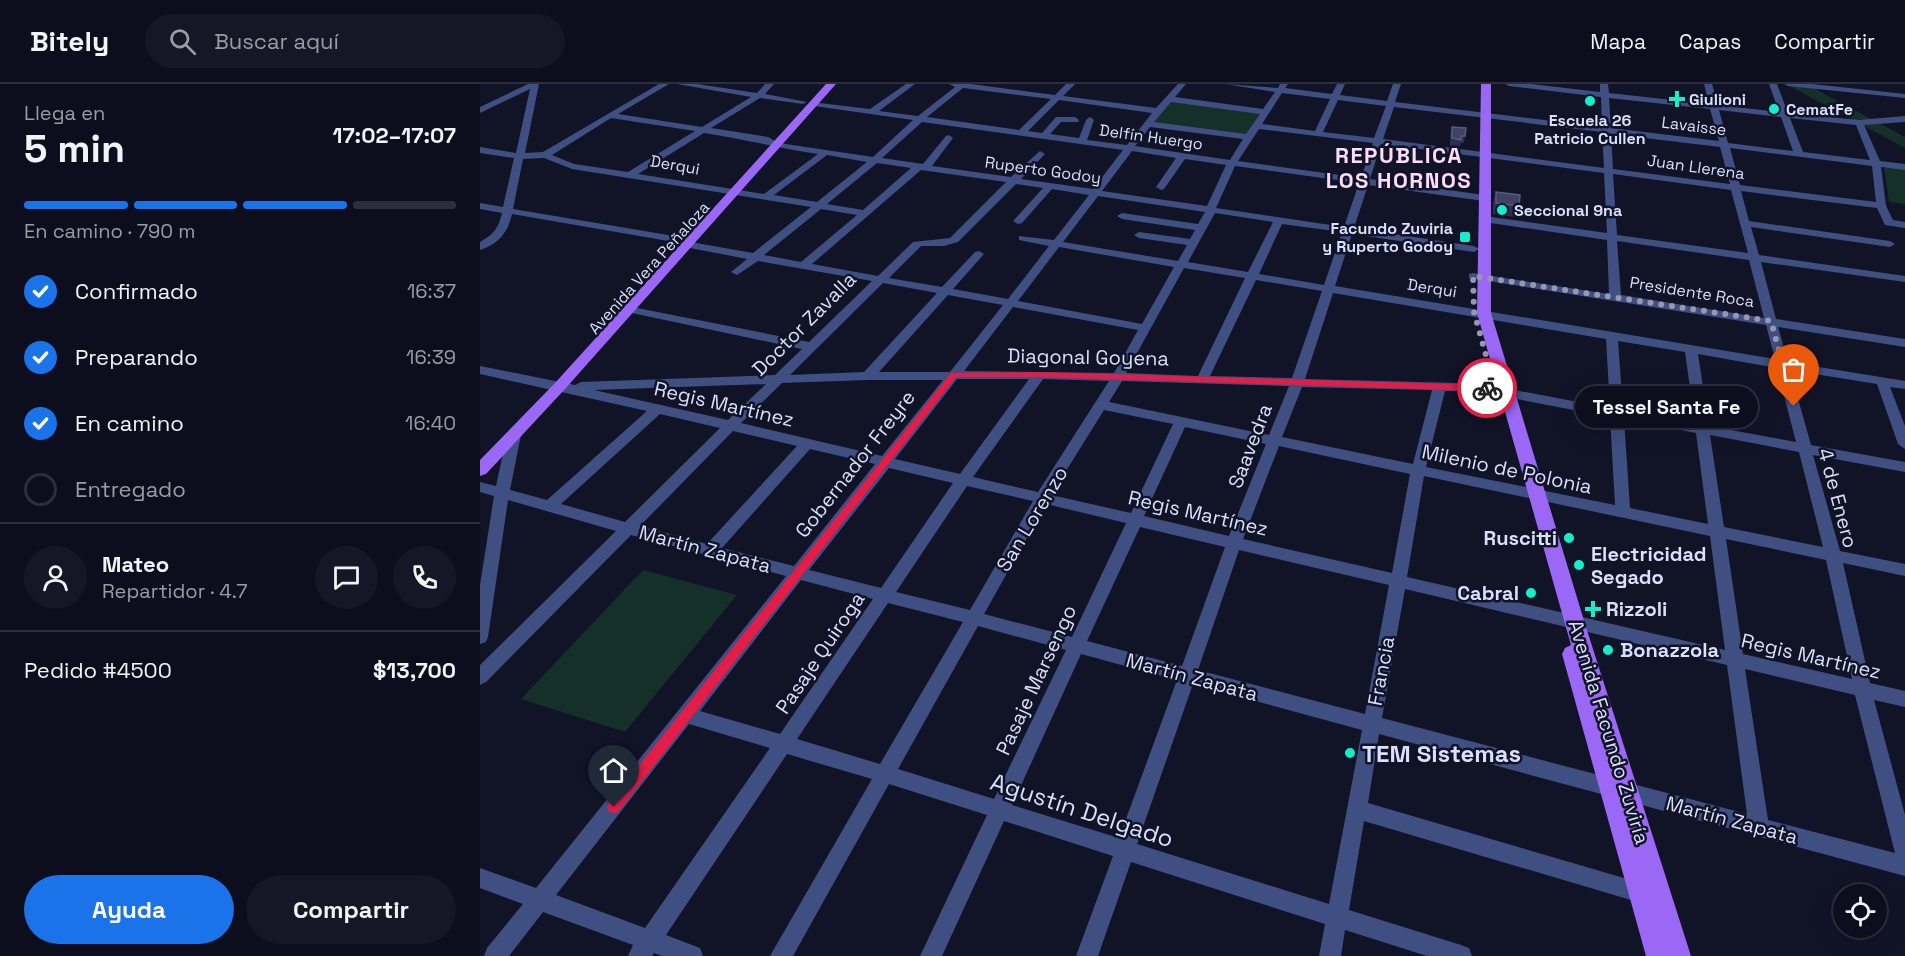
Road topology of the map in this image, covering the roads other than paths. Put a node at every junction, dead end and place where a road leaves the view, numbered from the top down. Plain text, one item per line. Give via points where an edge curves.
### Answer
1 (535, 84) edge
2 (665, 84) edge
3 (681, 84) edge
4 (770, 84) edge
5 (818, 84) edge
6 (831, 84) edge
7 (911, 84) edge
8 (959, 84) edge
9 (1071, 84) edge
10 (1182, 84) edge
11 (1229, 84) edge
12 (1341, 84) edge
13 (1397, 84) edge
14 (1480, 84) edge
15 (1486, 84) edge
16 (1509, 84) edge
17 (1604, 84) edge
18 (1708, 84) edge
19 (1773, 84) edge
20 (1788, 84) edge
21 (1282, 87) edge
22 (1836, 87) edge
23 (1877, 92) edge
24 (1604, 95) junction
25 (758, 96) junction
26 (1905, 96) edge
27 (1335, 97) junction
28 (1057, 98) junction
29 (1168, 99) junction
30 (480, 100) edge
31 (495, 103) junction
32 (808, 103) junction
33 (1389, 104) junction
34 (530, 108) junction
35 (1715, 108) junction
36 (480, 110) edge
37 (1882, 110) dead end
38 (1158, 111) junction
39 (872, 112) junction
40 (1266, 112) junction
41 (609, 115) junction
42 (1482, 115) junction
43 (1784, 115) junction
44 (920, 119) junction
45 (1075, 120) dead end
46 (1090, 120) dead end
47 (1903, 120) edge
48 (1149, 123) junction
49 (1859, 123) junction
50 (1258, 126) junction
51 (703, 130) junction
52 (1607, 130) junction
53 (1021, 133) junction
54 (1318, 133) junction
55 (1044, 136) junction
56 (1249, 137) junction
57 (949, 138) dead end
58 (1377, 140) junction
59 (772, 142) junction
60 (1082, 142) junction
61 (1724, 144) junction
62 (1131, 149) junction
63 (480, 150) edge
64 (825, 152) junction
65 (1040, 154) dead end
66 (1482, 154) junction
67 (1799, 154) junction
68 (519, 156) junction
69 (545, 156) junction
70 (1182, 156) junction
71 (875, 160) junction
72 (1876, 163) junction
73 (1233, 164) junction
74 (1905, 166) edge
75 (921, 167) junction
76 (1610, 170) junction
77 (631, 174) junction
78 (1014, 182) junction
79 (1364, 182) junction
80 (1050, 186) junction
81 (1161, 187) dead end
82 (1736, 187) junction
83 (726, 190) junction
84 (1095, 192) junction
85 (766, 196) junction
86 (1480, 197) junction
87 (821, 205) junction
88 (480, 206) edge
89 (1881, 206) junction
90 (507, 210) junction
91 (1210, 210) junction
92 (865, 213) junction
93 (1484, 219) junction
94 (1125, 220) dead end
95 (1279, 220) junction
96 (1018, 221) dead end
97 (1745, 223) junction
98 (1905, 225) edge
99 (1202, 228) junction
100 (1347, 230) junction
101 (1139, 235) dead end
102 (1612, 236) junction
103 (1023, 238) dead end
104 (680, 242) junction
105 (1193, 243) junction
106 (1055, 244) junction
107 (1890, 244) dead end
108 (480, 248) edge
109 (1474, 249) junction
110 (979, 254) dead end
111 (757, 256) junction
112 (1752, 257) junction
113 (1182, 263) junction
114 (803, 266) junction
115 (736, 272) dead end
116 (1254, 275) junction
117 (1478, 276) junction
118 (879, 279) junction
119 (1905, 279) edge
120 (1327, 287) junction
121 (945, 292) junction
122 (1615, 297) junction
123 (1010, 304) junction
124 (627, 309) junction
125 (1479, 313) junction
126 (1771, 321) junction
127 (1146, 328) junction
128 (1612, 335) junction
129 (1905, 343) edge
130 (813, 347) junction
131 (1691, 349) junction
132 (1783, 363) junction
133 (480, 370) edge
134 (954, 375) junction
135 (1039, 375) junction
136 (868, 376) junction
137 (1118, 377) junction
138 (779, 379) junction
139 (1202, 380) junction
140 (1882, 381) junction
141 (1297, 382) junction
142 (1905, 385) edge
143 (553, 386) junction
144 (1439, 387) junction
145 (1500, 391) junction
146 (1101, 405) junction
147 (656, 410) junction
148 (1616, 413) junction
149 (1181, 422) junction
150 (729, 427) junction
151 (1701, 429) junction
152 (514, 435) junction
153 (1274, 441) junction
154 (1905, 444) edge
155 (806, 445) junction
156 (1804, 449) junction
157 (480, 453) edge
158 (883, 462) junction
159 (1905, 467) edge
160 (480, 470) edge
161 (1418, 471) junction
162 (963, 480) junction
163 (480, 487) edge
164 (502, 493) junction
165 (1532, 495) junction
166 (1042, 498) junction
167 (549, 507) junction
168 (1623, 513) junction
169 (1136, 520) junction
170 (627, 528) junction
171 (1717, 532) junction
172 (1234, 543) junction
173 (710, 551) junction
174 (1833, 555) junction
175 (1905, 570) edge
176 (797, 573) junction
177 (1398, 582) junction
178 (884, 597) junction
179 (974, 618) junction
180 (1569, 623) junction
181 (480, 638) edge
182 (1077, 646) junction
183 (1736, 661) junction
184 (1187, 676) junction
185 (480, 677) edge
186 (1863, 690) junction
187 (1905, 699) edge
188 (687, 715) junction
189 (1371, 724) junction
190 (783, 744) junction
191 (885, 774) junction
192 (1619, 790) junction
193 (1356, 809) junction
194 (999, 810) junction
195 (1759, 828) junction
196 (1125, 850) junction
197 (1905, 854) edge
198 (1905, 866) edge
199 (480, 878) edge
200 (1641, 893) junction
201 (540, 899) junction
202 (1336, 915) junction
203 (644, 948) edge
204 (495, 956) edge
205 (692, 956) edge
206 (781, 956) edge
207 (931, 956) edge
208 (1087, 956) edge
209 (1329, 956) edge
210 (1461, 956) edge
211 (1659, 956) edge
212 (1678, 956) edge

1 - 31 street
1 - 34 street
2 - 41 street
3 - 25 street, Delfín Huergo
4 - 25 street
5 - 32 main road, Avenida Vera Peñaloza
6 - 32 main road, Avenida Vera Peñaloza
7 - 39 street
8 - 28 street
8 - 44 street
9 - 28 street
10 - 29 street, Gobernador Freyre
11 - 21 street, Lavaisse
12 - 27 street
13 - 33 street, Saavedra
14 - 42 main road, Avenida Facundo Zuviría
15 - 42 main road, Avenida Facundo Zuviría
16 - 24 street
17 - 24 street
18 - 35 street, 4 de Enero
19 - 43 street
20 - 22 street
21 - 27 street, Lavaisse
21 - 40 street, San Lorenzo
22 - 23 street
23 - 26 street
24 - 35 street
24 - 52 street
25 - 32 street, Delfín Huergo
25 - 51 street
27 - 33 street, Lavaisse
27 - 54 street
28 - 38 street
28 - 53 street
29 - 38 street, Gobernador Freyre
29 - 40 street
30 - 31 street
31 - 34 street
31 - 36 street
32 - 39 street, Delfín Huergo
32 - 59 main road, Avenida Vera Peñaloza
33 - 42 street, Lavaisse
33 - 58 street, Saavedra
34 - 68 street
35 - 43 street
35 - 61 street, 4 de Enero
37 - 47 street
38 - 48 street, Gobernador Freyre
39 - 44 street, Delfín Huergo
40 - 50 street, San Lorenzo
41 - 51 street, Ruperto Godoy
41 - 69 street
42 - 52 street, Lavaisse
42 - 66 main road, Avenida Facundo Zuviría
43 - 49 street
43 - 67 street
44 - 53 street, Delfín Huergo
44 - 71 street
45 - 55 street via 1059,119
46 - 60 street
47 - 49 street
48 - 56 street
48 - 62 street, Gobernador Freyre
49 - 72 street
50 - 54 street, Juan Llerena
50 - 56 street, San Lorenzo
51 - 59 street, Ruperto Godoy
51 - 77 street
52 - 61 street, Lavaisse
52 - 76 street
53 - 55 street, Delfín Huergo
54 - 58 street, Juan Llerena
55 - 60 street, Delfín Huergo
56 - 73 street, San Lorenzo
57 - 75 street
58 - 66 street, Juan Llerena
58 - 79 street, Saavedra
59 - 64 street, Ruperto Godoy
59 - 83 main road, Avenida Vera Peñaloza
60 - 62 street, Delfín Huergo
61 - 67 street, Lavaisse
61 - 82 street, 4 de Enero
62 - 70 street, Delfín Huergo
62 - 84 street, Gobernador Freyre
63 - 68 street, Derqui
64 - 71 street, Ruperto Godoy
64 - 85 street
65 - 78 street, Doctor Zavalla
66 - 76 street, Juan Llerena
66 - 86 main road, Avenida Facundo Zuviría
67 - 72 street, Lavaisse
68 - 69 street, Derqui
68 - 90 street
69 - 77 street, Derqui via 572,166
70 - 73 street, Delfín Huergo
70 - 81 street
71 - 75 street, Ruperto Godoy
71 - 87 street
72 - 74 street, Lavaisse
72 - 89 street
73 - 79 street, Delfín Huergo
73 - 91 street, San Lorenzo
75 - 78 street, Ruperto Godoy
75 - 92 street
76 - 82 street, Juan Llerena
76 - 102 street
77 - 83 street, Derqui
78 - 80 street, Ruperto Godoy
78 - 118 street, Doctor Zavalla via 954,240 941,244 920,242
79 - 86 street, Delfín Huergo
79 - 100 street, Saavedra
80 - 84 street, Ruperto Godoy
80 - 96 street
82 - 89 street, Juan Llerena
82 - 97 street, 4 de Enero
83 - 85 street, Derqui
83 - 104 main road, Avenida Vera Peñaloza
84 - 91 street, Ruperto Godoy
84 - 106 street, Gobernador Freyre
85 - 87 street, Derqui
86 - 93 main road, Avenida Facundo Zuviría
86 - 109 main road, Avenida Facundo Zuviría
87 - 92 street, Derqui
87 - 111 street
88 - 90 street
89 - 98 street via 1888,223
90 - 104 street
90 - 108 street via 498,236
91 - 95 street, Ruperto Godoy
91 - 99 street, San Lorenzo
92 - 114 street
93 - 102 street
93 - 117 main road, Avenida Facundo Zuviría
94 - 99 street
95 - 100 street, Ruperto Godoy
95 - 116 street
97 - 107 street
97 - 112 street, 4 de Enero
99 - 105 street, San Lorenzo
100 - 109 street, Ruperto Godoy
100 - 120 street, Saavedra
101 - 105 street
102 - 112 street
102 - 122 street
103 - 106 street, Derqui
104 - 111 street
104 - 124 main road, Avenida Vera Peñaloza
104 - 143 main road, Avenida Vera Peñaloza
105 - 113 street, San Lorenzo
106 - 113 street, Derqui
106 - 123 street, Gobernador Freyre
109 - 117 main road, Avenida Facundo Zuviría
110 - 121 street
111 - 114 street
111 - 115 street
112 - 119 street
112 - 126 street, 4 de Enero
113 - 116 street, Derqui
113 - 127 street, San Lorenzo
114 - 118 street
116 - 120 street, Derqui
116 - 139 street
117 - 122 street, Presidente Roca
117 - 125 main road, Avenida Facundo Zuviría
118 - 121 street
118 - 130 street, Doctor Zavalla
120 - 125 street, Derqui
120 - 141 street, Saavedra
121 - 123 street
121 - 136 street
122 - 126 street, Presidente Roca
123 - 127 street
123 - 134 street, Gobernador Freyre
124 - 130 street
124 - 143 main road, Avenida Vera Peñaloza
125 - 128 street, Derqui
125 - 145 main road, Avenida Facundo Zuviría
126 - 129 street, Presidente Roca
126 - 132 street, 4 de Enero
127 - 137 street, San Lorenzo
128 - 131 street, Derqui
128 - 148 street
130 - 138 street, Doctor Zavalla
131 - 132 street, Derqui
131 - 151 street
132 - 140 street, Derqui
132 - 156 street, 4 de Enero
133 - 143 street, Regis Martínez
134 - 135 street, Diagonal Goyena
134 - 136 street, Diagonal Goyena
134 - 158 street, Gobernador Freyre
135 - 137 street, Diagonal Goyena
135 - 162 street, Pasaje Quiroga
136 - 138 street, Diagonal Goyena
137 - 139 street, Diagonal Goyena
137 - 146 street, San Lorenzo
138 - 143 street, Diagonal Goyena
138 - 150 street, Doctor Zavalla
139 - 141 street, Diagonal Goyena
140 - 142 street, Derqui
140 - 154 street
141 - 144 street, Diagonal Goyena
141 - 153 street, Saavedra
143 - 147 street, Regis Martínez
143 - 152 main road, Avenida Vera Peñaloza
143 - 157 main road, Avenida Vera Peñaloza
144 - 145 street, Diagonal Goyena
144 - 161 street, Francia
145 - 148 street, Diagonal Goyena
145 - 165 main road, Avenida Facundo Zuviría
146 - 149 street, Milenio de Polonia
146 - 166 street, San Lorenzo
147 - 150 street, Regis Martínez
147 - 167 street
148 - 151 street, Diagonal Goyena
148 - 168 street
149 - 153 street, Milenio de Polonia
149 - 169 street, Pasaje Marsengo
150 - 155 street, Regis Martínez
150 - 170 street, Doctor Zavalla
151 - 156 street, Diagonal Goyena
151 - 171 street
152 - 160 main road, Avenida Vera Peñaloza
152 - 164 street
153 - 161 street, Milenio de Polonia
153 - 172 street, Saavedra
155 - 158 street, Regis Martínez
155 - 173 street
156 - 159 street, Diagonal Goyena
156 - 174 street, 4 de Enero
158 - 162 street, Regis Martínez
158 - 176 street, Gobernador Freyre
161 - 165 street, Milenio de Polonia
161 - 177 street, Francia
162 - 166 street, Regis Martínez
162 - 178 street, Pasaje Quiroga
163 - 164 street, Martín Zapata
164 - 167 street, Martín Zapata
164 - 181 street
165 - 168 street, Milenio de Polonia
165 - 180 main road, Avenida Facundo Zuviría
166 - 169 street, Regis Martínez
166 - 179 street, San Lorenzo
167 - 170 street, Martín Zapata
168 - 171 street, Milenio de Polonia
169 - 172 street, Regis Martínez
169 - 182 street, Pasaje Marsengo
170 - 173 street, Martín Zapata
170 - 185 street, Doctor Zavalla
171 - 174 street, Milenio de Polonia
171 - 183 street
172 - 177 street, Regis Martínez
172 - 184 street, Saavedra
173 - 176 street, Martín Zapata
174 - 175 street, Milenio de Polonia
174 - 186 street, 4 de Enero
176 - 178 street, Martín Zapata
176 - 188 street, Gobernador Freyre
177 - 180 street, Regis Martínez
177 - 189 street, Francia
178 - 179 street, Martín Zapata
178 - 190 street, Pasaje Quiroga
179 - 182 street, Martín Zapata
179 - 191 street, San Lorenzo
180 - 183 street, Regis Martínez
180 - 192 main road, Avenida Facundo Zuviría
182 - 184 street, Martín Zapata
182 - 194 street, Pasaje Marsengo
183 - 186 street, Regis Martínez
183 - 195 street
184 - 189 street, Martín Zapata
184 - 196 street, Saavedra
186 - 187 street, Regis Martínez
186 - 197 street, 4 de Enero
188 - 190 street, Agustín Delgado
188 - 201 street, Gobernador Freyre
189 - 192 street, Martín Zapata
189 - 193 street, Francia
190 - 191 street, Agustín Delgado
190 - 203 street, Pasaje Quiroga
191 - 194 street, Agustín Delgado
191 - 206 street, San Lorenzo
192 - 195 street, Martín Zapata
192 - 200 main road, Avenida Facundo Zuviría
192 - 212 main road, Avenida Facundo Zuviría
193 - 200 street
193 - 202 street, Francia
194 - 196 street, Agustín Delgado
194 - 207 street, Pasaje Marsengo
195 - 198 street, Martín Zapata
196 - 202 street, Agustín Delgado
196 - 208 street, Saavedra
199 - 201 street
200 - 211 main road, Avenida Facundo Zuviría
201 - 203 street
201 - 204 street, Gobernador Freyre
202 - 209 street, Francia
202 - 210 street, Agustín Delgado
203 - 205 street

